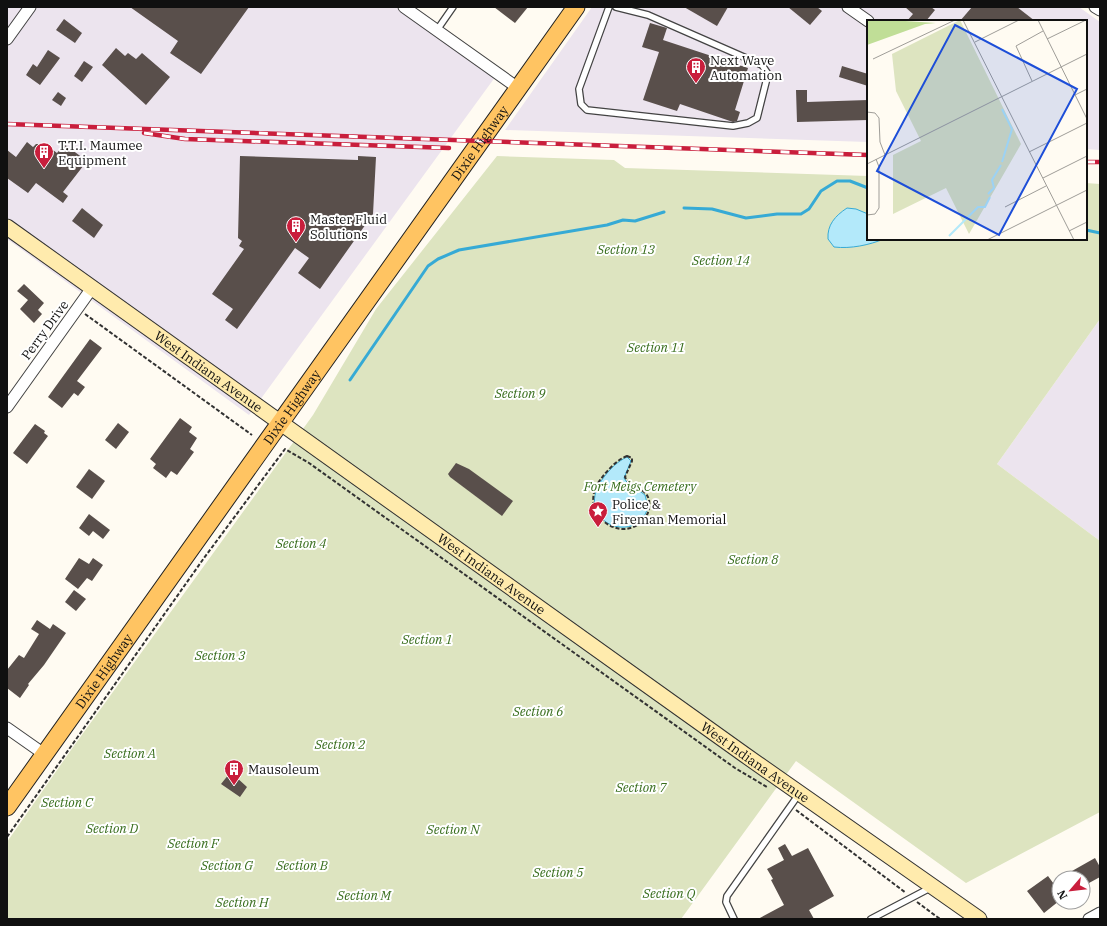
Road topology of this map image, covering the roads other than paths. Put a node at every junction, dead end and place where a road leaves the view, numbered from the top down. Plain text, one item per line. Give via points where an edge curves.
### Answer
1 (30, 7) edge
2 (404, 7) edge
3 (453, 7) edge
4 (576, 7) edge
5 (609, 7) edge
6 (616, 7) edge
7 (848, 7) edge
8 (1095, 7) edge
9 (1100, 10) edge
10 (867, 20) edge
11 (437, 30) junction
12 (7, 39) edge
13 (518, 88) junction
14 (7, 227) edge
15 (92, 288) junction
16 (7, 407) edge
17 (280, 422) junction
18 (7, 728) edge
19 (44, 754) junction
20 (799, 793) junction
21 (7, 807) edge
22 (932, 887) junction
23 (1100, 913) edge
24 (734, 919) edge
25 (871, 919) edge
26 (979, 919) edge
27 (1089, 919) edge

1 - 12 street
2 - 11 street
3 - 11 lane
4 - 13 main road, Dixie Highway
5 - 6 lane via 579,89 580,104 588,110 733,126 758,118 768,74 762,65 648,15
7 - 10 street
8 - 9 street
11 - 13 street
13 - 17 main road, Dixie Highway
14 - 15 main road, West Indiana Avenue
15 - 16 street, Perry Drive
15 - 17 main road, West Indiana Avenue
17 - 19 main road, Dixie Highway
17 - 20 main road, West Indiana Avenue
18 - 19 street
19 - 21 main road, Dixie Highway
20 - 22 main road, West Indiana Avenue
20 - 24 lane via 727,896 726,902
22 - 25 lane
22 - 26 main road, West Indiana Avenue
23 - 27 street

